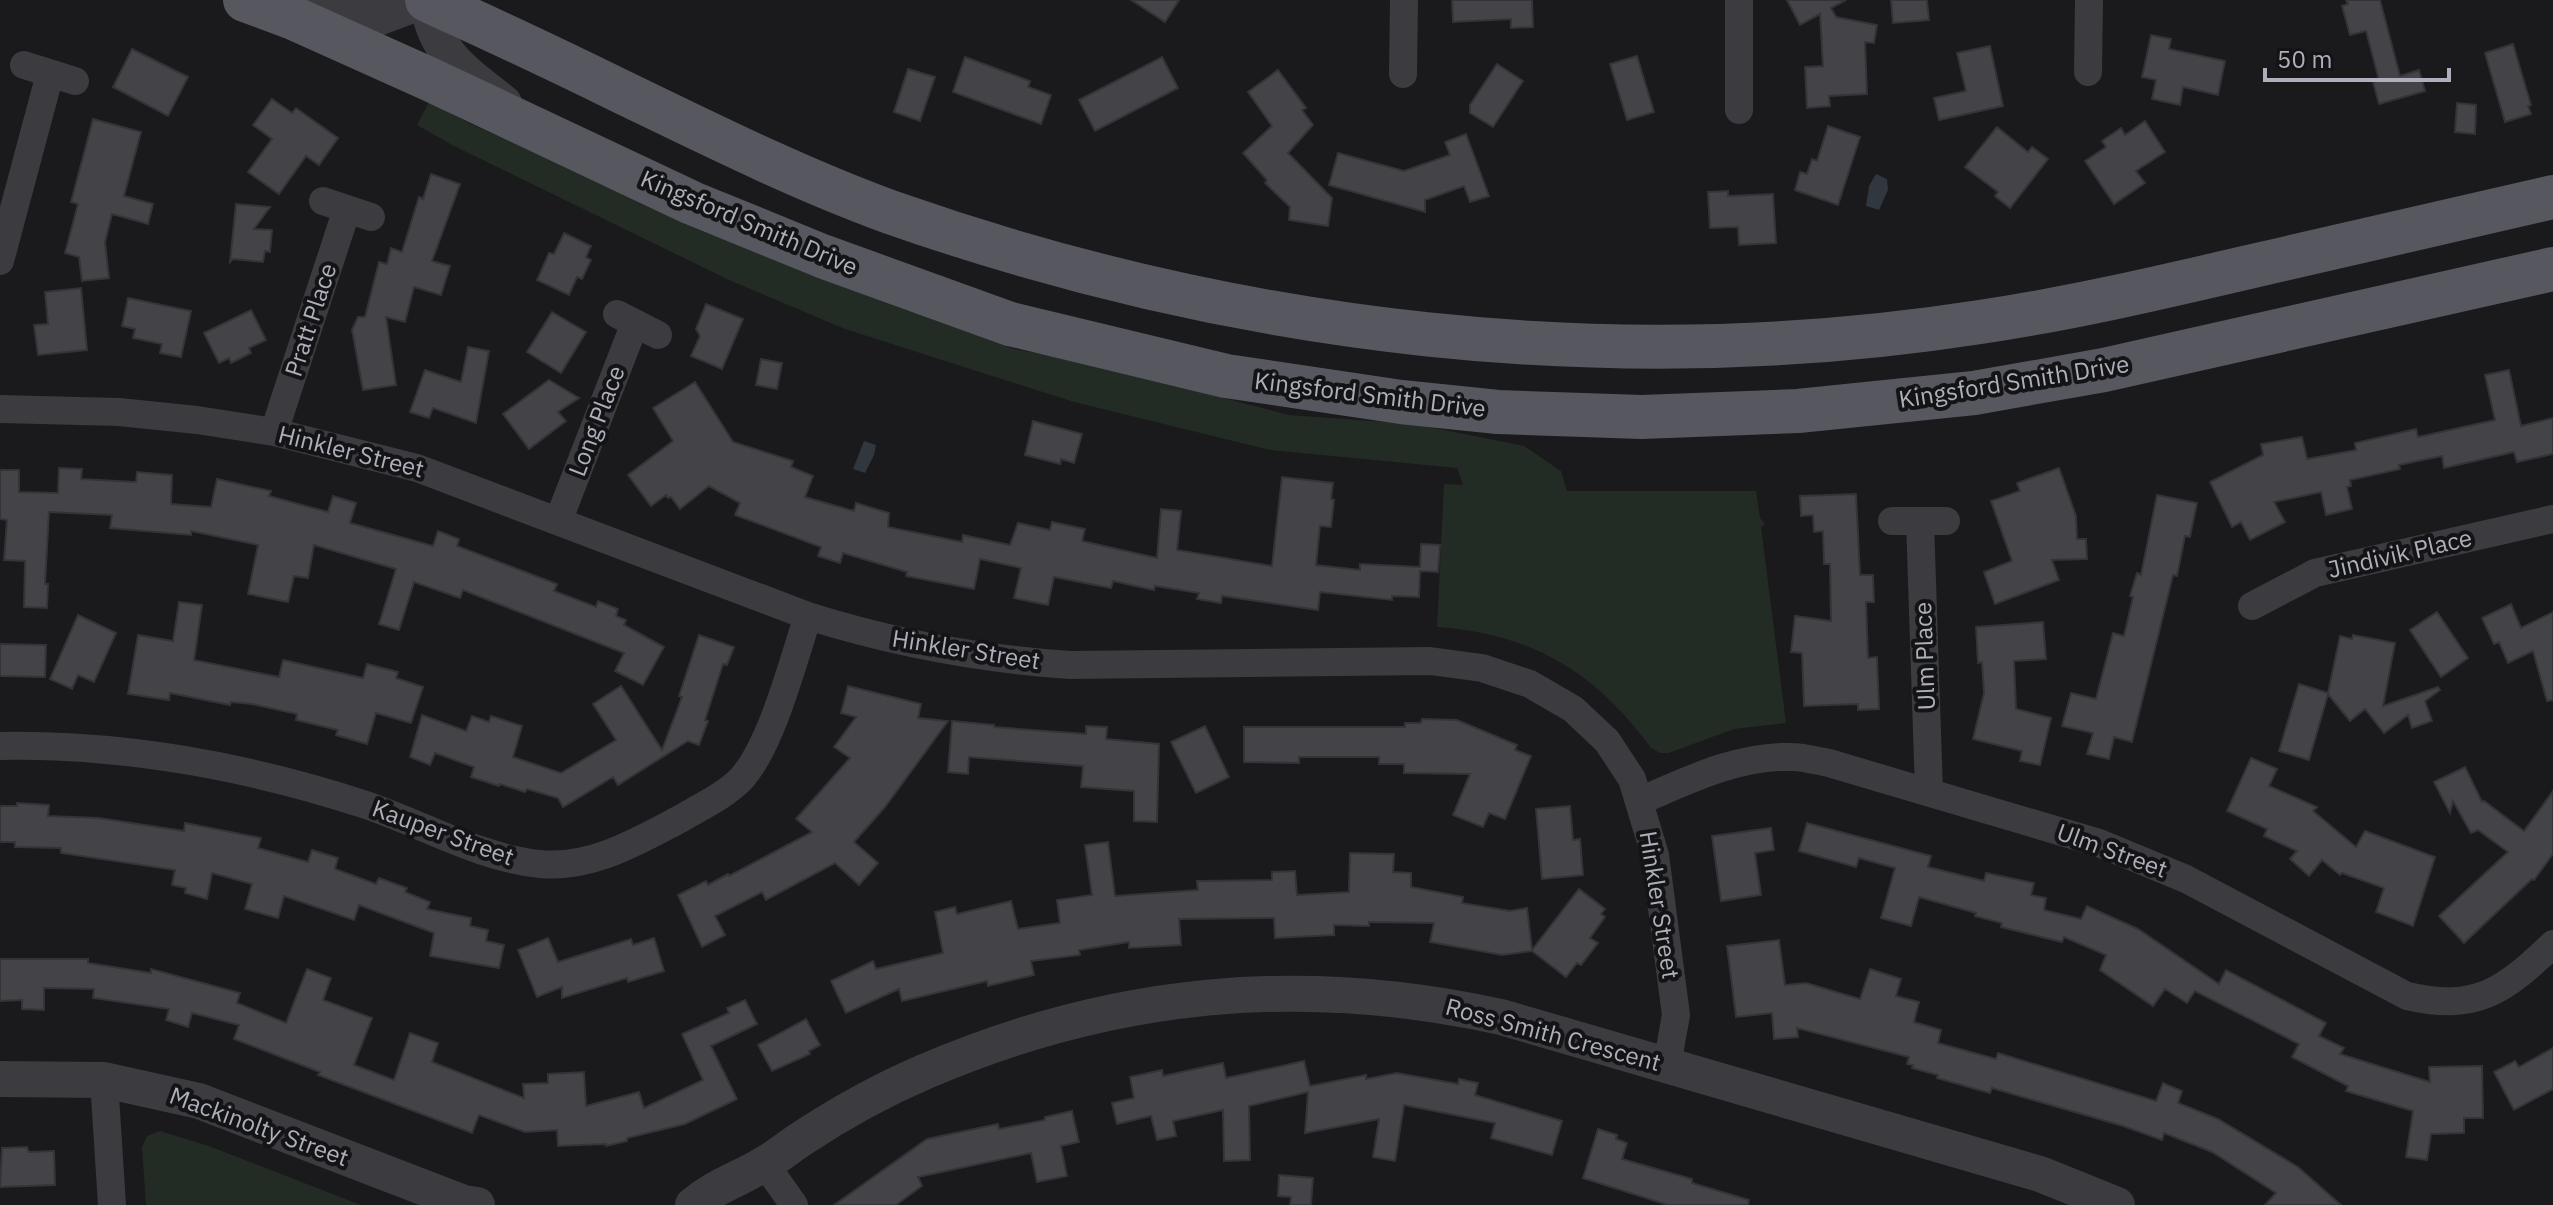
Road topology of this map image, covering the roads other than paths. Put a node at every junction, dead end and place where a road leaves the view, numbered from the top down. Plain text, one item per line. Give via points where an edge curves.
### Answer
1 (245, 0) edge
2 (427, 0) edge
3 (487, 0) edge
4 (1404, 0) edge
5 (1739, 0) edge
6 (2089, 0) edge
7 (291, 17) junction
8 (509, 38) junction
9 (2088, 72) dead end
10 (50, 73) dead end
11 (1403, 74) dead end
12 (1739, 110) dead end
13 (534, 127) junction
14 (2553, 197) edge
15 (347, 209) dead end
16 (0, 261) edge
17 (2553, 269) edge
18 (637, 324) dead end
19 (0, 409) edge
20 (274, 432) junction
21 (559, 519) junction
22 (2553, 519) edge
23 (1919, 521) dead end
24 (2252, 606) dead end
25 (808, 616) junction
26 (0, 746) edge
27 (1929, 792) junction
28 (1640, 801) junction
29 (2553, 944) edge
30 (1667, 1065) junction
31 (0, 1079) edge
32 (104, 1080) junction
33 (765, 1164) junction
34 (469, 1204) edge
35 (112, 1205) edge
36 (693, 1205) edge
37 (731, 1205) edge
38 (794, 1205) edge
39 (2117, 1205) edge

1 - 7 main road, Kingsford Smith Drive
2 - 7 street via 378,18
2 - 8 main road
2 - 13 street via 430,21 451,60
3 - 8 main road
4 - 11 street
5 - 12 street
6 - 9 street
7 - 13 main road, Kingsford Smith Drive
8 - 14 main road via 733,146 967,238 1052,264 1263,313 1412,334 1641,348 1802,342 1978,323 2140,292
10 - 16 street
13 - 17 main road, Kingsford Smith Drive via 692,203 1010,324 1226,376 1498,412 1642,417 1798,411 1974,393 2104,370
15 - 20 street, Pratt Place
18 - 21 street, Long Place
19 - 20 street, Hinkler Street via 119,412
20 - 21 street, Hinkler Street via 417,468
21 - 25 street, Hinkler Street
22 - 24 street, Jindivik Place via 2315,573
23 - 27 street, Ulm Place
25 - 26 street, Kauper Street via 760,753 741,779 633,844 580,862 543,865 508,859 365,804 226,767 92,748
25 - 28 street, Hinkler Street via 935,650 1024,662 1430,661 1482,668 1530,684 1573,709 1607,741
27 - 28 street, Ulm Street via 1829,763 1756,758
27 - 29 street, Ulm Street via 2099,843 2166,871 2407,996 2436,1003 2468,1001 2498,990
28 - 30 street, Hinkler Street via 1655,855 1676,1015
30 - 33 street, Ross Smith Crescent via 1458,1007 1324,992 1233,994 1097,1014 1008,1039 922,1073 841,1115
30 - 39 street, Ross Smith Crescent via 2040,1174
31 - 32 street, Mackinolty Street
32 - 34 street, Mackinolty Street via 199,1101
32 - 35 street
33 - 36 street, Ross Smith Crescent via 711,1189
33 - 37 street, Ross Smith Crescent
33 - 38 street

